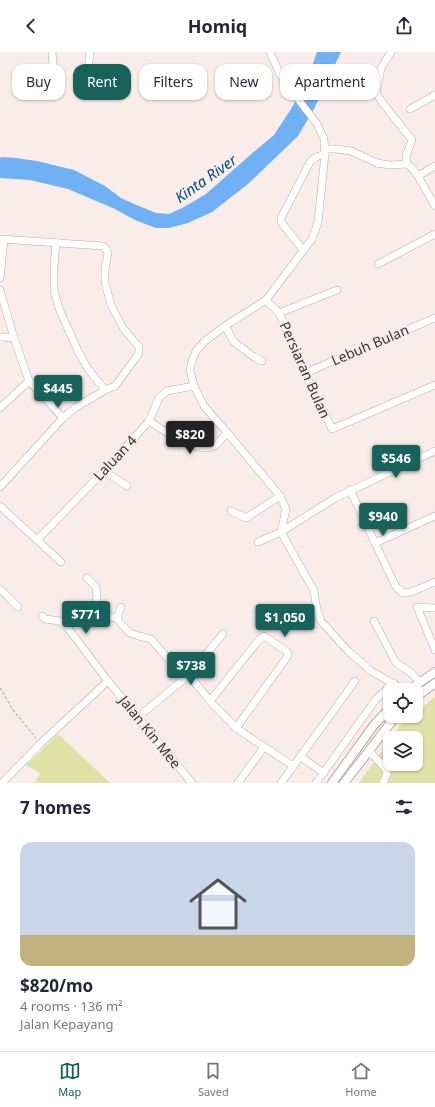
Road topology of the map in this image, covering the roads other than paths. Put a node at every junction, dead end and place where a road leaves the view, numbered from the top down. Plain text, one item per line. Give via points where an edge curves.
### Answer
1 (52, 52) edge
2 (90, 52) edge
3 (270, 52) edge
4 (391, 52) edge
5 (53, 64) edge
6 (89, 64) edge
7 (435, 95) edge
8 (410, 109) dead end
9 (325, 152) junction
10 (407, 164) junction
11 (435, 166) edge
12 (418, 176) junction
13 (435, 206) edge
14 (435, 234) edge
15 (2, 239) edge
16 (56, 243) junction
17 (303, 250) junction
18 (378, 264) dead end
19 (0, 278) edge
20 (0, 290) edge
21 (337, 290) dead end
22 (266, 300) junction
23 (279, 313) junction
24 (435, 318) edge
25 (225, 326) junction
26 (0, 338) edge
27 (14, 338) junction
28 (262, 361) dead end
29 (305, 373) junction
30 (29, 381) junction
31 (435, 384) edge
32 (194, 386) junction
33 (105, 390) junction
34 (1, 405) edge
35 (63, 418) junction
36 (149, 421) junction
37 (227, 433) junction
38 (435, 451) edge
39 (104, 471) junction
40 (128, 486) dead end
41 (0, 487) edge
42 (350, 490) junction
43 (280, 496) junction
44 (0, 506) edge
45 (231, 512) dead end
46 (435, 516) edge
47 (281, 532) junction
48 (37, 540) junction
49 (258, 542) dead end
50 (375, 543) junction
51 (61, 562) dead end
52 (87, 578) dead end
53 (435, 582) edge
54 (0, 589) edge
55 (18, 607) dead end
56 (121, 607) dead end
57 (435, 608) edge
58 (94, 614) junction
59 (42, 616) dead end
60 (117, 618) junction
61 (374, 621) dead end
62 (62, 623) junction
63 (223, 634) dead end
64 (435, 650) edge
65 (435, 672) edge
66 (190, 676) junction
67 (435, 679) edge
68 (108, 680) junction
69 (355, 681) dead end
70 (420, 682) joint
71 (394, 683) edge
72 (435, 683) edge
73 (423, 687) edge
74 (423, 692) edge
75 (383, 693) edge
76 (210, 701) junction
77 (383, 715) edge
78 (138, 717) junction
79 (391, 723) edge
80 (236, 728) junction
81 (264, 747) junction
82 (369, 751) junction
83 (301, 757) junction
84 (293, 766) junction
85 (324, 773) junction
86 (2, 783) edge
87 (192, 783) edge
88 (238, 783) edge
89 (281, 783) edge
90 (316, 783) edge
91 (332, 783) edge
92 (344, 783) edge
93 (383, 783) edge

1 - 5 street
2 - 6 street
3 - 9 street via 286,83 317,124 324,138
4 - 10 street via 381,68 376,93 412,140 406,156
7 - 8 street
9 - 10 street via 336,149 351,151 377,163
9 - 17 street via 318,222 312,239
9 - 17 street via 310,162 281,218 281,222
10 - 12 street
11 - 12 street
12 - 13 street
14 - 18 street
15 - 16 street
15 - 19 street
16 - 33 street via 54,292 60,311 88,369
16 - 33 street via 103,246 108,253 105,283 123,328 138,347 139,353 115,386
17 - 22 street
20 - 27 street
21 - 23 street
22 - 23 street, Persiaran Bulan
22 - 25 street
23 - 29 street, Persiaran Bulan
24 - 29 street, Lebuh Bulan
25 - 28 street via 234,342
25 - 32 street via 196,351 190,370
26 - 27 street
27 - 30 street
29 - 31 street, Persiaran Bulan via 332,429
30 - 34 street
30 - 35 street
32 - 36 street, Laluan 4 via 167,391 159,398
32 - 37 street via 204,406
33 - 35 street
35 - 41 street
36 - 37 street via 193,446 206,448 216,445
36 - 39 street, Laluan 4
37 - 43 street
38 - 42 street
39 - 40 street
39 - 48 street, Laluan 4
42 - 47 street
42 - 50 street
43 - 45 street via 246,518
43 - 47 street via 286,509
44 - 48 street
46 - 50 street
47 - 49 street
47 - 71 street via 314,591 321,621 348,651 371,671
48 - 51 street
50 - 53 street via 396,587 403,593
52 - 58 street via 96,587
54 - 55 street
56 - 60 street
57 - 64 street via 417,607
58 - 60 street
58 - 62 street
59 - 62 street
60 - 66 street via 130,633 151,639 180,673
61 - 70 street via 396,663
62 - 68 street, Jalan Kin Mee
63 - 66 street
65 - 70 main road
66 - 76 street
66 - 78 street
67 - 73 main road
68 - 78 street, Jalan Kin Mee
68 - 86 street
69 - 83 street
72 - 74 main road
75 - 85 street
76 - 80 street
76 - 80 street via 264,636 286,651 287,657
77 - 91 main road
78 - 87 street, Jalan Kin Mee
79 - 82 main road
80 - 81 street
81 - 84 street
81 - 88 street
82 - 92 main road
82 - 93 street via 386,769 387,774
83 - 84 street
83 - 85 street
84 - 89 street
85 - 90 street

